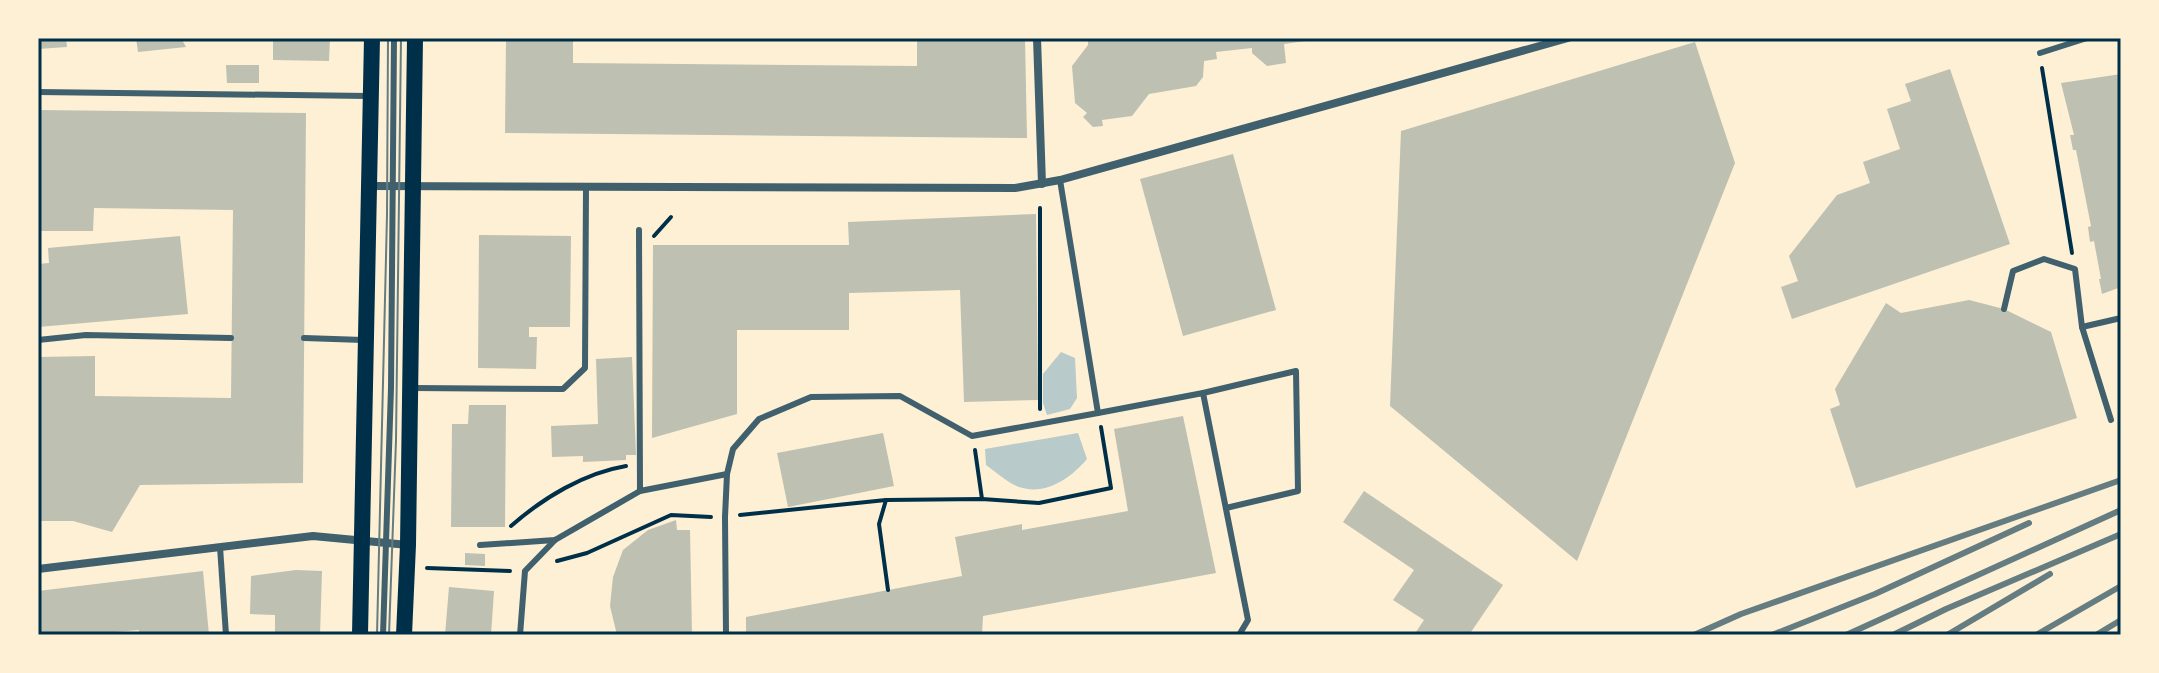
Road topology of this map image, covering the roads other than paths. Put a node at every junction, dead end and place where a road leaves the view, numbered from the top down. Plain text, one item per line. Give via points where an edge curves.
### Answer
1 (372, 38) edge
2 (394, 38) edge
3 (415, 38) edge
4 (1037, 38) edge
5 (1568, 38) edge
6 (2087, 38) edge
7 (2040, 53) road end
8 (38, 92) edge
9 (372, 96) junction
10 (1060, 180) junction
11 (1042, 184) junction
12 (370, 186) junction
13 (394, 186) junction
14 (412, 186) junction
15 (586, 187) junction
16 (639, 230) dead end
17 (2004, 309) dead end
18 (2121, 318) edge
19 (2082, 327) junction
20 (231, 338) dead end
21 (304, 338) dead end
22 (38, 340) edge
23 (366, 340) junction
24 (409, 388) junction
25 (1203, 393) junction
26 (1098, 413) junction
27 (2111, 420) dead end
28 (727, 474) junction
29 (640, 491) junction
30 (1226, 508) junction
31 (555, 540) junction
32 (363, 541) junction
33 (387, 543) junction
34 (408, 545) junction
35 (480, 545) dead end
36 (220, 547) junction
37 (38, 569) edge
38 (226, 635) edge
39 (360, 635) edge
40 (383, 635) edge
41 (404, 635) edge
42 (520, 635) edge
43 (726, 635) edge
44 (1239, 635) edge

1 - 9 main road
2 - 13 lane
3 - 14 main road
4 - 11 street
5 - 10 street
6 - 7 lane
8 - 9 lane
9 - 12 main road
10 - 11 street
10 - 26 lane
11 - 15 street
12 - 13 street
12 - 23 main road
13 - 14 street
13 - 33 lane
14 - 15 street
14 - 24 main road
15 - 24 lane via 585,368 563,389
16 - 29 lane
17 - 19 lane via 2013,271 2044,259 2075,269
18 - 19 lane
19 - 27 lane
20 - 22 lane via 86,335
21 - 23 lane
23 - 32 main road
24 - 34 main road
25 - 26 lane
25 - 30 lane
25 - 30 lane via 1296,371 1298,491
26 - 28 lane via 972,436 900,396 811,397 759,419 733,449
28 - 29 lane
28 - 43 lane
29 - 31 lane
30 - 44 lane via 1248,620
31 - 35 lane
31 - 42 lane via 525,571
32 - 33 street
32 - 36 street via 313,536
32 - 39 main road
33 - 34 street
33 - 40 lane
34 - 41 main road
36 - 37 street
36 - 38 lane

